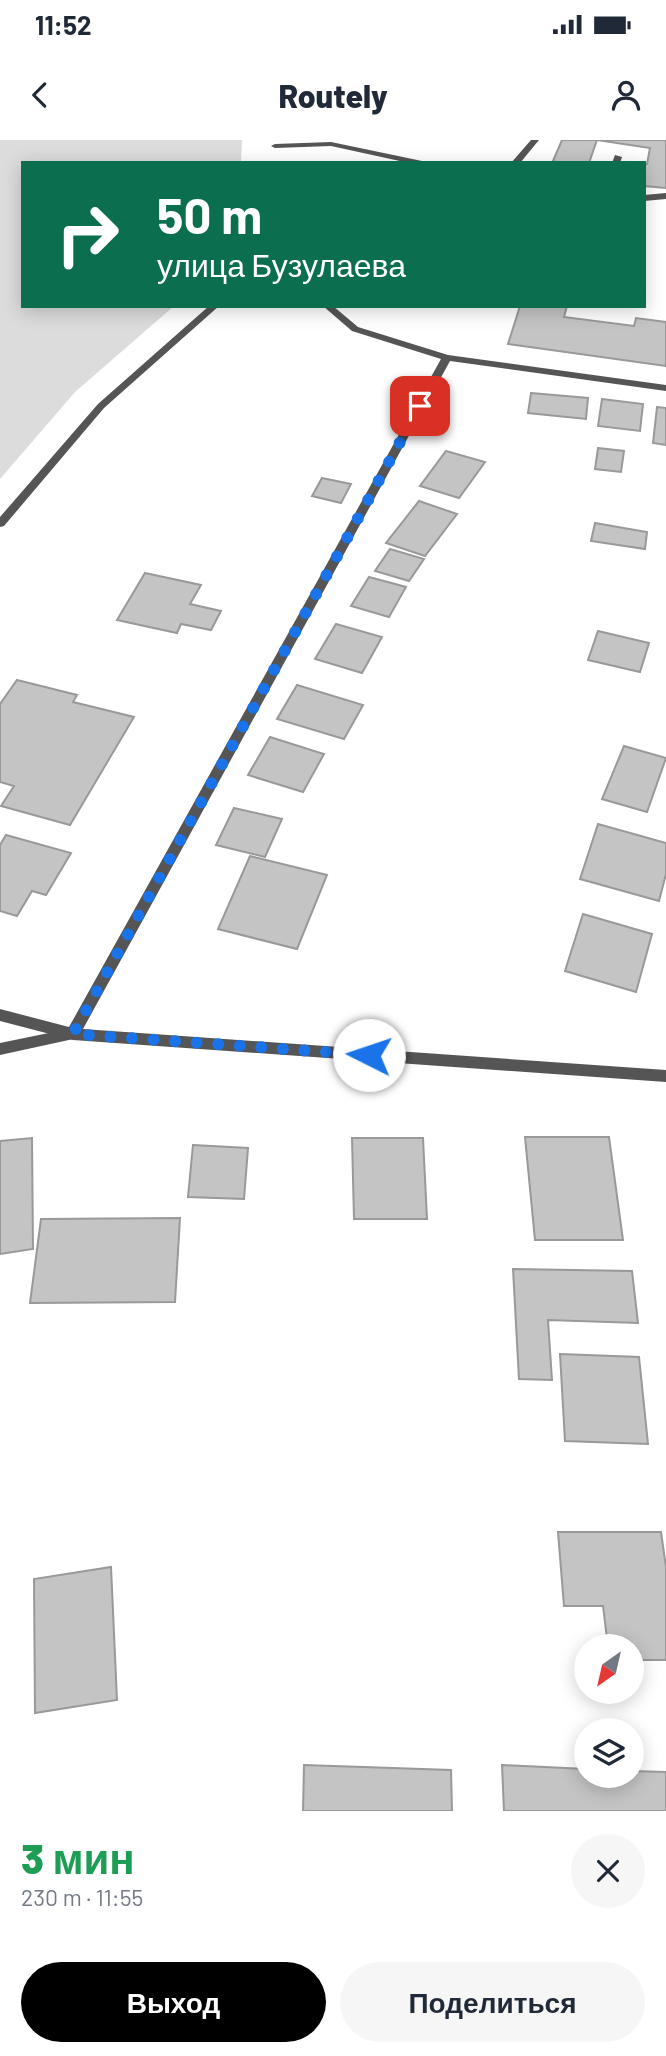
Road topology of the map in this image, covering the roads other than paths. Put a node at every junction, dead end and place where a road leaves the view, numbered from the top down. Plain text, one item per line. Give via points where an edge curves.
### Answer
1 (534, 140) edge
2 (275, 147) edge
3 (412, 161) edge
4 (517, 161) edge
5 (666, 195) edge
6 (646, 198) edge
7 (213, 308) edge
8 (329, 308) edge
9 (447, 358) junction
10 (666, 388) edge
11 (0, 524) edge
12 (0, 1015) edge
13 (73, 1034) junction
14 (0, 1049) edge
15 (666, 1076) edge

1 - 4 street
2 - 3 street via 331,144
5 - 6 street
7 - 11 street via 101,406
8 - 9 street via 355,329
9 - 10 street
9 - 13 street
12 - 13 street
13 - 14 street
13 - 15 street

